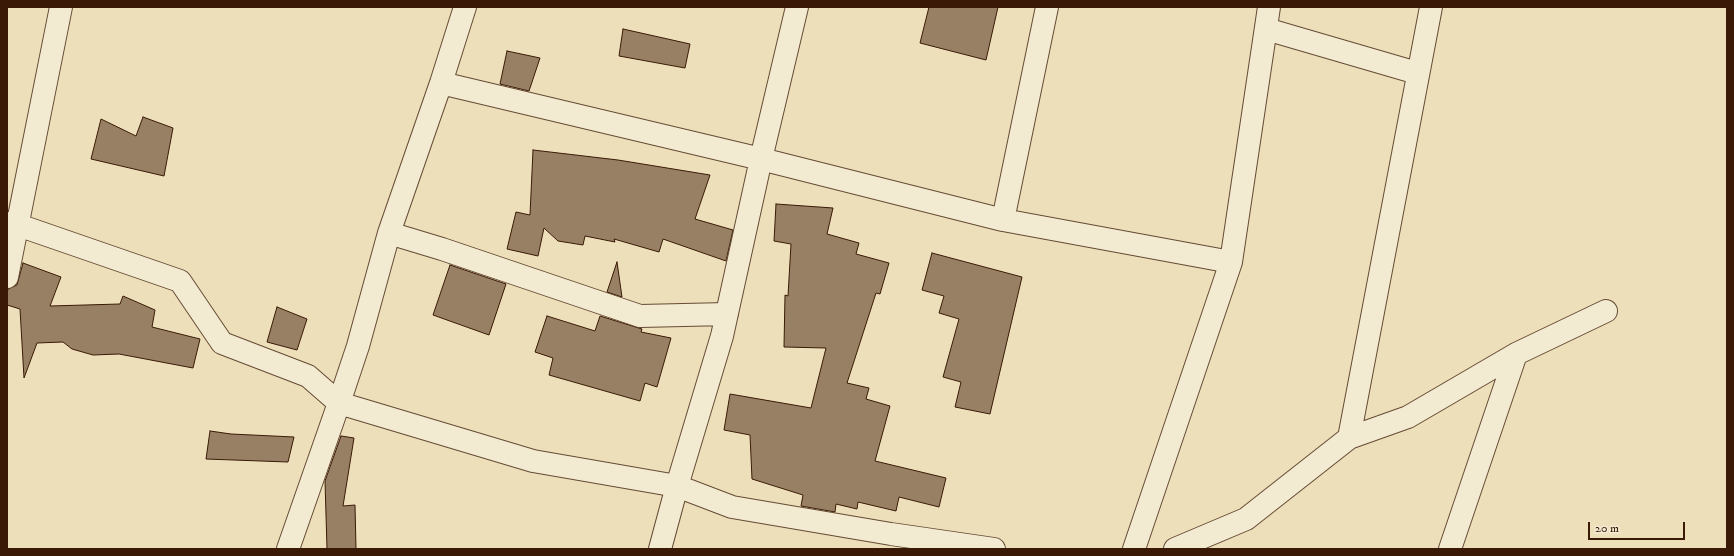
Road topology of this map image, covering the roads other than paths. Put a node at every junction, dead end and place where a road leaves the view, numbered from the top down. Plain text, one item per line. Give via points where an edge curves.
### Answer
1 (61, 7) edge
2 (465, 7) edge
3 (797, 7) edge
4 (1047, 7) edge
5 (1269, 7) edge
6 (1431, 7) edge
7 (1266, 29) junction
8 (1417, 73) junction
9 (441, 83) junction
10 (761, 159) junction
11 (1003, 220) junction
12 (13, 224) edge
13 (389, 233) junction
14 (1231, 262) junction
15 (7, 277) edge
16 (1606, 311) dead end
17 (727, 314) junction
18 (1516, 354) junction
19 (339, 403) junction
20 (1349, 438) junction
21 (677, 486) junction
22 (288, 549) edge
23 (660, 549) edge
24 (994, 549) edge
25 (1134, 549) edge
26 (1175, 549) edge
27 (1450, 549) edge

1 - 12 street
2 - 9 street
3 - 10 street
4 - 11 street
5 - 7 street
6 - 8 street
7 - 8 street
7 - 14 street
8 - 20 street
9 - 10 street
9 - 13 street
10 - 11 street
10 - 17 street
11 - 14 street
12 - 15 street
12 - 19 street via 180,281 222,343 308,376
13 - 17 street via 640,316
13 - 19 street via 358,346
14 - 25 street
16 - 18 street
17 - 21 street
18 - 20 street via 1408,418
18 - 27 street
19 - 21 street via 533,461
19 - 22 street
20 - 26 street via 1246,519
21 - 23 street
21 - 24 street via 732,507

